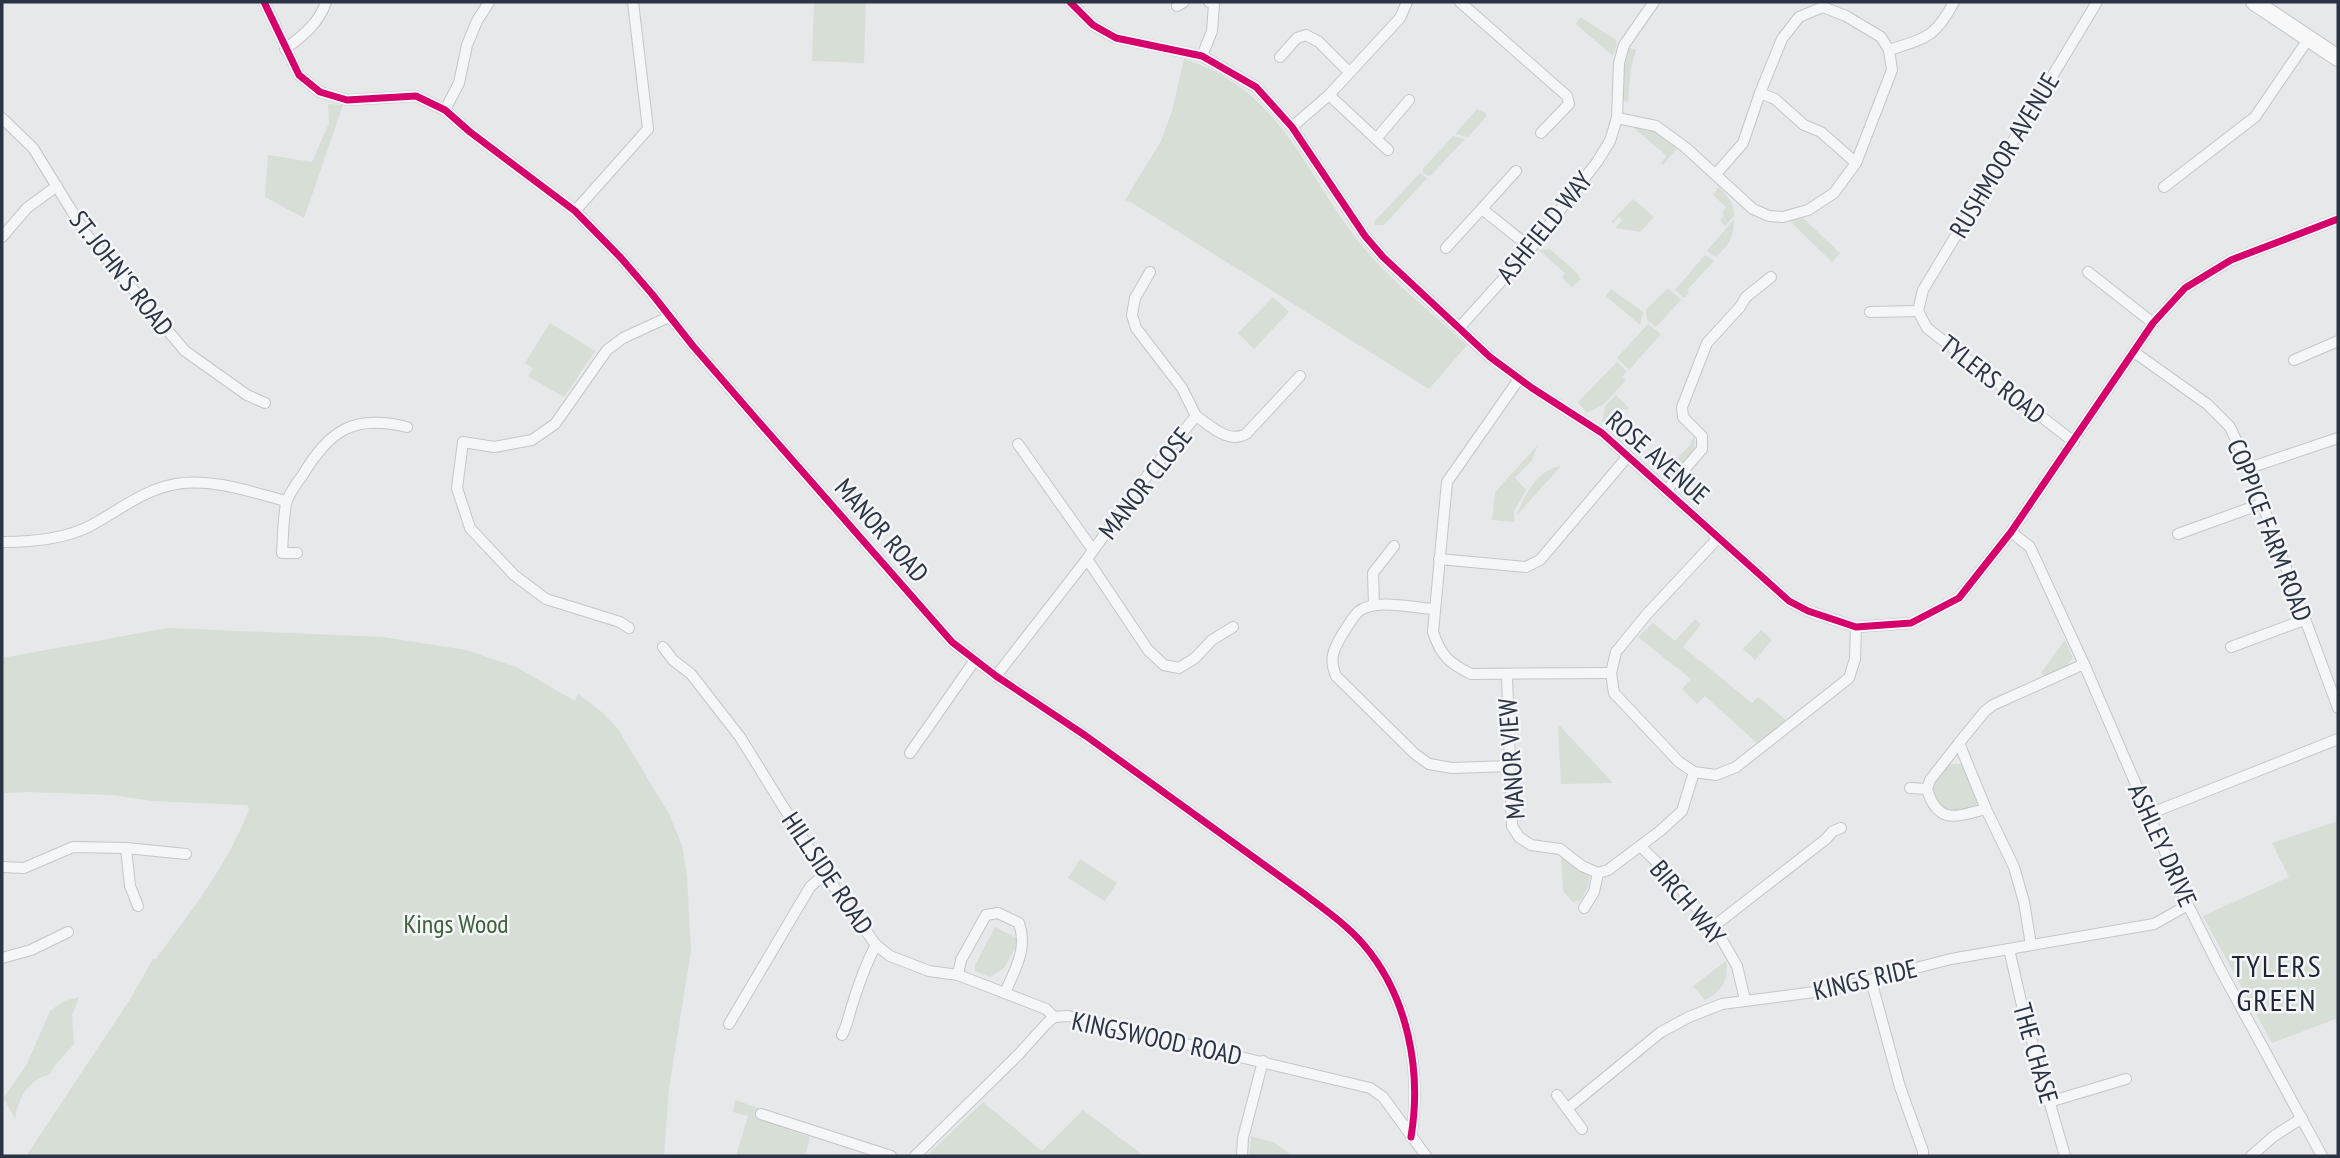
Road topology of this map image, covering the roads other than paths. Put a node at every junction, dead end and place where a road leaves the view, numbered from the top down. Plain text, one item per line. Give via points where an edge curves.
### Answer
1 (264, 2) edge
2 (326, 2) edge
3 (489, 2) edge
4 (633, 2) edge
5 (1070, 2) edge
6 (1406, 2) edge
7 (1460, 2) edge
8 (1654, 2) edge
9 (1955, 2) edge
10 (2097, 2) edge
11 (2254, 2) edge
12 (1213, 3) edge
13 (2309, 38) junction
14 (285, 49) junction
15 (1889, 50) junction
16 (1202, 56) junction
17 (1280, 57) dead end
18 (2338, 58) edge
19 (1349, 72) junction
20 (1760, 93) junction
21 (1329, 95) junction
22 (1409, 100) dead end
23 (445, 110) junction
24 (2, 118) edge
25 (1617, 118) junction
26 (1292, 127) junction
27 (1541, 133) dead end
28 (1377, 138) junction
29 (1388, 150) dead end
30 (1856, 163) junction
31 (1516, 171) dead end
32 (1716, 174) junction
33 (57, 186) junction
34 (2164, 187) dead end
35 (1482, 209) junction
36 (575, 211) junction
37 (2338, 219) edge
38 (2, 237) edge
39 (1446, 248) dead end
40 (1531, 248) junction
41 (1150, 272) dead end
42 (2088, 272) dead end
43 (1771, 277) dead end
44 (1918, 311) junction
45 (1870, 312) dead end
46 (671, 316) junction
47 (2153, 323) junction
48 (1459, 328) junction
49 (2338, 341) edge
50 (2134, 352) junction
51 (2294, 360) dead end
52 (1300, 376) dead end
53 (1519, 379) junction
54 (265, 403) dead end
55 (1196, 415) junction
56 (407, 427) dead end
57 (2338, 438) edge
58 (2074, 442) junction
59 (1018, 444) dead end
60 (1628, 456) junction
61 (2249, 468) junction
62 (1666, 491) junction
63 (286, 501) junction
64 (2261, 504) junction
65 (2011, 532) junction
66 (2178, 534) dead end
67 (1718, 538) junction
68 (2, 542) edge
69 (1394, 546) dead end
70 (297, 553) dead end
71 (1090, 554) junction
72 (1439, 559) junction
73 (1374, 604) junction
74 (1434, 609) junction
75 (2304, 620) junction
76 (1233, 627) dead end
77 (1856, 627) junction
78 (629, 628) dead end
79 (663, 647) dead end
80 (2231, 647) dead end
81 (975, 660) junction
82 (2084, 664) junction
83 (1611, 673) junction
84 (996, 676) junction
85 (1507, 676) junction
86 (2338, 708) edge
87 (2338, 739) edge
88 (1959, 743) junction
89 (910, 753) dead end
90 (1510, 766) junction
91 (1695, 772) junction
92 (1910, 788) dead end
93 (1927, 789) junction
94 (1986, 809) junction
95 (2149, 814) junction
96 (1842, 828) dead end
97 (1640, 846) junction
98 (126, 848) junction
99 (186, 854) dead end
100 (2, 867) edge
101 (1598, 873) junction
102 (825, 874) junction
103 (2188, 905) junction
104 (138, 906) dead end
105 (1584, 908) dead end
106 (1714, 926) junction
107 (68, 932) dead end
108 (876, 945) junction
109 (2031, 945) junction
110 (2010, 949) junction
111 (2, 958) edge
112 (958, 975) junction
113 (1871, 980) junction
114 (1005, 993) junction
115 (1745, 1000) junction
116 (1054, 1017) junction
117 (729, 1024) dead end
118 (842, 1035) dead end
119 (1263, 1061) junction
120 (2126, 1079) dead end
121 (1557, 1095) dead end
122 (2049, 1102) junction
123 (1568, 1108) junction
124 (761, 1114) dead end
125 (2302, 1118) junction
126 (1582, 1129) dead end
127 (1411, 1137) junction
128 (891, 1156) edge
129 (915, 1156) edge
130 (1242, 1156) edge
131 (1426, 1156) edge
132 (1923, 1156) edge
133 (2065, 1156) edge
134 (2251, 1156) edge
135 (2322, 1156) edge

1 - 14 street, MANOR ROAD
2 - 14 street via 307,33
3 - 23 street via 467,45 459,83
4 - 36 street via 648,129
5 - 16 street, ROSE AVENUE via 1093,25 1116,38
6 - 19 street via 1400,18
7 - 27 street via 1567,96 1569,104
8 - 25 street, ASHFIELD WAY via 1624,45
9 - 15 street via 1937,30
10 - 44 street, RUSHMOOR AVENUE via 1923,290
11 - 13 main road
12 - 16 street via 1212,31
13 - 18 main road
13 - 34 street via 2255,117
14 - 23 street, MANOR ROAD via 299,75 320,92 347,100 416,96
15 - 20 street via 1881,37 1823,7 1800,17 1782,39
15 - 30 street via 1892,70
16 - 26 street, ROSE AVENUE via 1256,87
17 - 19 street via 1297,38 1306,35
19 - 21 street
20 - 30 street via 1821,132
20 - 32 street via 1743,144
21 - 26 street
21 - 28 street
22 - 28 street
23 - 36 street, MANOR ROAD
24 - 33 street, ST. JOHN'S ROAD via 33,148
25 - 32 street via 1656,126
25 - 40 street, ASHFIELD WAY via 1597,162
26 - 48 street, ROSE AVENUE via 1365,236
28 - 29 street
30 - 32 street via 1834,192 1801,214 1783,217 1747,205
31 - 35 street
33 - 38 street via 27,208
33 - 54 street, ST. JOHN'S ROAD via 86,234 185,351
35 - 39 street
35 - 40 street
36 - 46 street, MANOR ROAD
37 - 47 street, ROSE AVENUE via 2231,261 2185,288
40 - 48 street, ASHFIELD WAY
41 - 55 street, MANOR CLOSE via 1135,298 1132,315 1136,328 1182,388
42 - 47 street
43 - 62 street via 1746,297 1707,343 1682,407 1683,418 1702,436 1702,449
44 - 45 street
44 - 58 street, TYLERS ROAD via 1927,328
46 - 78 street via 607,350 555,424 532,440 494,447 463,442 461,454 457,488 470,528 514,575 546,599
46 - 81 street, MANOR ROAD via 952,642
47 - 50 street, ROSE AVENUE
48 - 53 street, ROSE AVENUE
49 - 51 street
50 - 58 street, ROSE AVENUE
50 - 61 street, COPPICE FARM ROAD via 2207,404 2230,427
52 - 55 street, MANOR CLOSE via 1238,438
53 - 60 street, ROSE AVENUE via 1602,433
53 - 72 street via 1447,482
55 - 71 street, MANOR CLOSE
56 - 63 street via 361,422 333,435
57 - 61 street
58 - 65 street, ROSE AVENUE
59 - 71 street, MANOR CLOSE
60 - 62 street, ROSE AVENUE
60 - 72 street via 1540,560 1526,567
61 - 64 street, COPPICE FARM ROAD
62 - 67 street, ROSE AVENUE
63 - 68 street via 208,483 175,484 144,494 87,528 35,542
63 - 70 street via 282,552
64 - 66 street
64 - 75 street, COPPICE FARM ROAD
65 - 77 street, ROSE AVENUE via 1959,598 1911,623
65 - 82 street, ASHLEY DRIVE via 2030,547
67 - 77 street, ROSE AVENUE via 1789,601
67 - 83 street via 1615,652
69 - 73 street via 1373,573
71 - 76 street, MANOR CLOSE via 1148,650 1164,664 1179,668
71 - 84 street, MANOR CLOSE
72 - 74 street
73 - 74 street
73 - 90 street via 1356,613 1332,651 1336,676 1429,764
74 - 85 street via 1433,632 1451,664 1471,674
75 - 80 street
75 - 86 street, COPPICE FARM ROAD
77 - 91 street via 1849,678 1736,767 1716,775
79 - 102 street, HILLSIDE ROAD via 691,674 740,737
81 - 84 street, MANOR ROAD
81 - 89 street
82 - 88 street via 1993,705
82 - 95 street, ASHLEY DRIVE
83 - 85 street
83 - 91 street via 1615,693 1679,762
84 - 127 street, MANOR ROAD via 1303,893 1364,946 1393,989 1410,1040 1415,1083
85 - 90 street, MANOR VIEW
87 - 95 street
88 - 93 street
88 - 94 street
90 - 101 street, MANOR VIEW via 1512,826 1519,837 1531,845 1560,849
91 - 97 street via 1682,811
92 - 93 street
93 - 94 street via 1944,816
94 - 109 street via 2014,867
95 - 103 street, ASHLEY DRIVE
96 - 106 street
97 - 101 street
97 - 106 street, BIRCH WAY
98 - 99 street
98 - 100 street via 73,847 24,868
98 - 104 street via 130,886
101 - 105 street
102 - 108 street, HILLSIDE ROAD
102 - 117 street via 810,887
103 - 109 street, KINGS RIDE via 2154,924
103 - 125 street, ASHLEY DRIVE
106 - 115 street, BIRCH WAY via 1737,966
107 - 111 street
108 - 112 street, HILLSIDE ROAD via 890,956 929,971
108 - 118 street
109 - 110 street, KINGS RIDE
110 - 113 street, KINGS RIDE
110 - 122 street, THE CHASE
112 - 114 street, HILLSIDE ROAD
112 - 114 street via 961,960 986,915 998,913 1019,923 1023,936 1022,953
113 - 115 street, KINGS RIDE
113 - 132 street
114 - 116 street, HILLSIDE ROAD via 1046,1009
115 - 123 street, KINGS RIDE via 1722,1004 1661,1032
116 - 119 street, KINGSWOOD ROAD via 1068,1016
116 - 129 street, KINGSWOOD ROAD
119 - 127 street, KINGSWOOD ROAD via 1370,1088 1383,1097
119 - 130 street
120 - 122 street
121 - 123 street
122 - 133 street, THE CHASE
123 - 126 street
124 - 128 street
125 - 134 street
125 - 135 street, ASHLEY DRIVE
127 - 131 street

